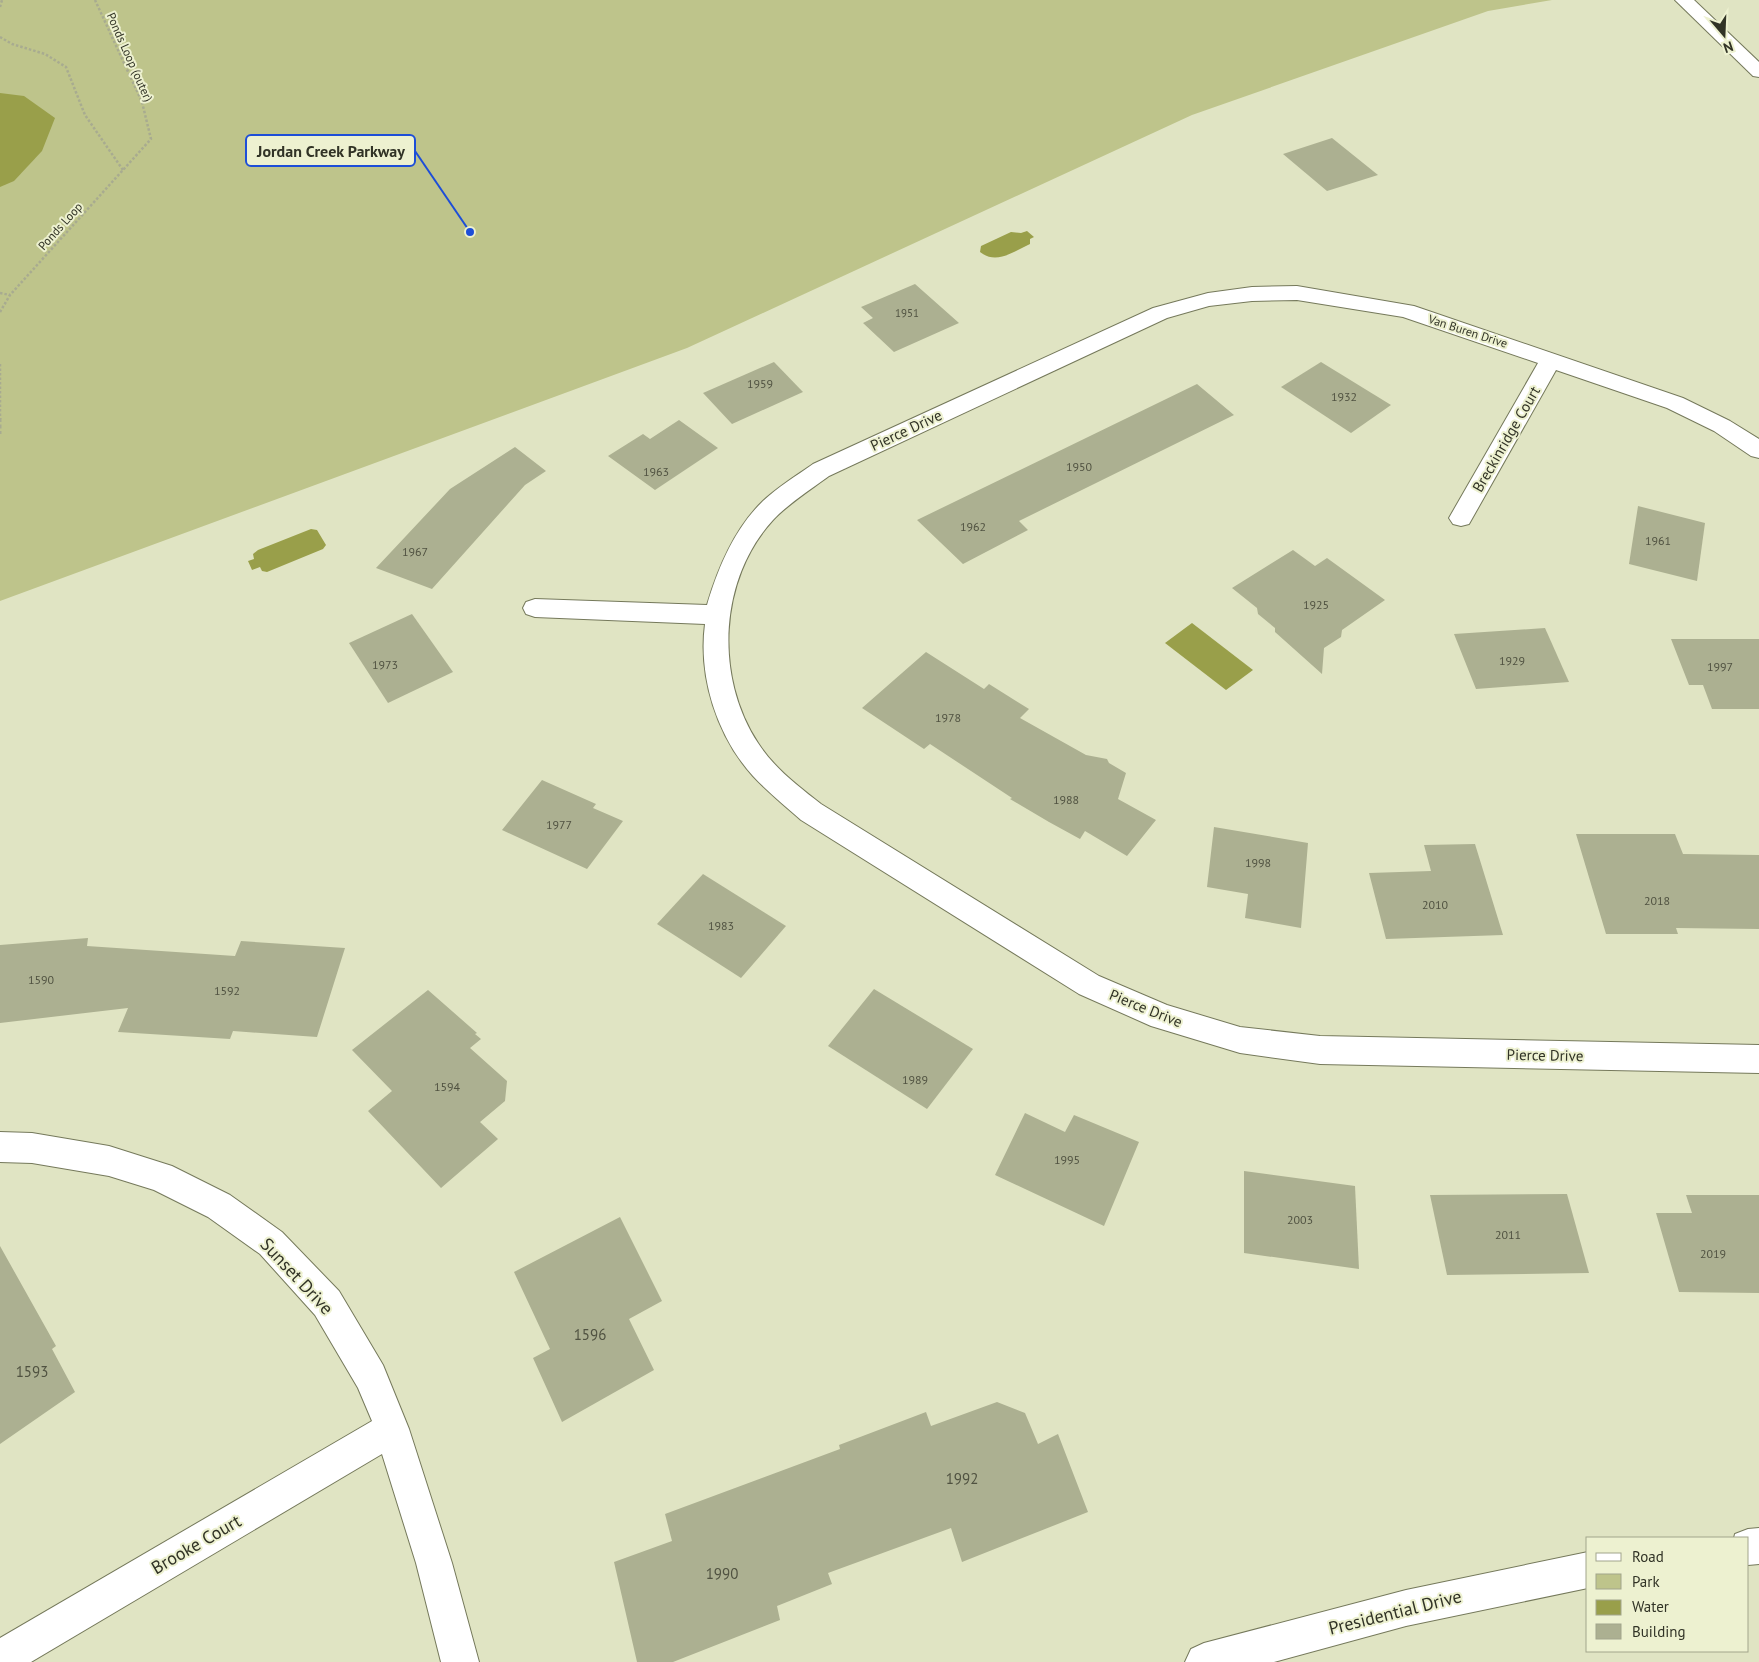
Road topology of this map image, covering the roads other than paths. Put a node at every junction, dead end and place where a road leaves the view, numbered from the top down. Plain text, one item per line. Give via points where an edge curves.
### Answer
1 (1684, 0) edge
2 (1759, 72) edge
3 (1160, 313) joint
4 (1551, 359) junction
5 (1759, 450) edge
6 (1461, 518) dead end
7 (535, 608) dead end
8 (716, 616) junction
9 (1759, 1059) edge
10 (0, 1147) edge
11 (392, 1429) junction
12 (1586, 1570) edge
13 (0, 1659) edge
14 (460, 1662) edge
15 (1204, 1662) edge

1 - 2 street
3 - 4 street, Van Buren Drive via 1208,300 1252,294 1297,293 1407,311
3 - 8 street, Pierce Drive via 821,470 784,496 758,522 738,552
4 - 5 street, Van Buren Drive via 1675,403 1722,426
4 - 6 street, Breckinridge Court
7 - 8 street
8 - 9 street, Pierce Drive via 715,663 726,710 749,752 783,790 811,812 1089,985 1162,1018 1240,1040 1320,1050
10 - 11 street, Sunset Drive via 32,1148 109,1161 161,1177 219,1206 271,1243 327,1303 371,1377
11 - 13 street, Brooke Court
11 - 14 street, Sunset Drive via 434,1563
12 - 15 street, Presidential Drive via 1406,1608

